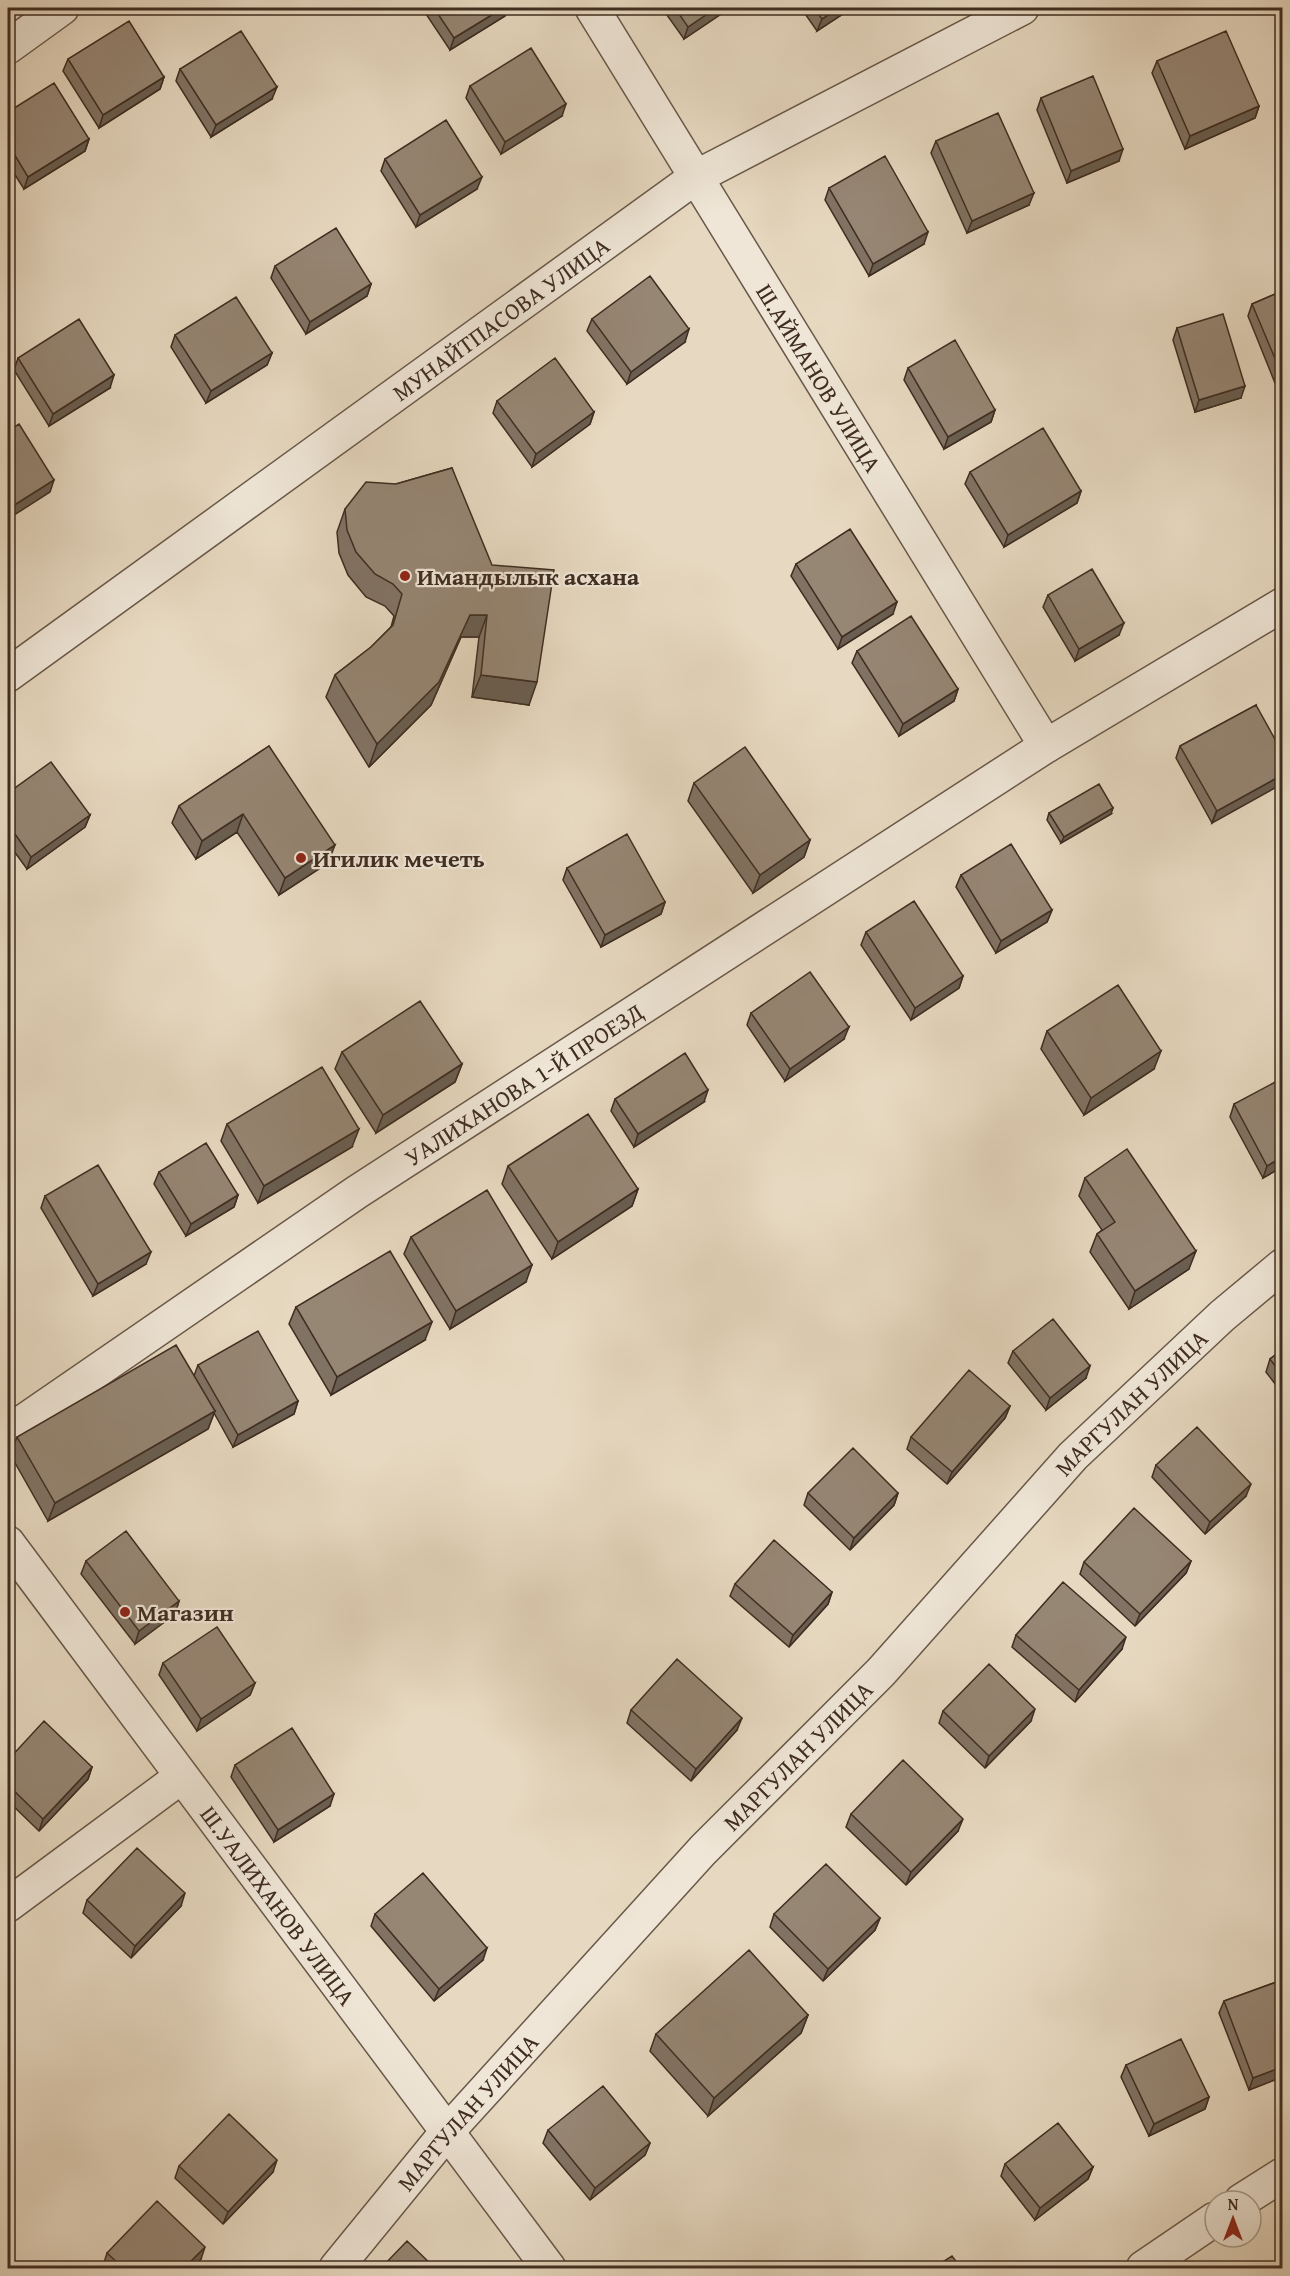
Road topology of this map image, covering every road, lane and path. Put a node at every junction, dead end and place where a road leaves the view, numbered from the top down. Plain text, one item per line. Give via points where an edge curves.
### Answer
1 (62, 8) edge
2 (592, 8) edge
3 (1022, 8) edge
4 (8, 46) edge
5 (696, 177) junction
6 (1282, 605) edge
7 (8, 675) edge
8 (1046, 746) junction
9 (1282, 1266) edge
10 (8, 1432) edge
11 (8, 1542) edge
12 (181, 1778) junction
13 (8, 1905) edge
14 (447, 2132) junction
15 (1282, 2175) edge
16 (1260, 2189) edge
17 (1203, 2227) edge
18 (336, 2268) edge
19 (549, 2268) edge
20 (1143, 2268) edge

1 - 4 street
2 - 5 street, Ш.АЙМАНОВ УЛИЦА
3 - 5 street, МУНАЙТПАСОВА УЛИЦА
5 - 7 street, МУНАЙТПАСОВА УЛИЦА
5 - 8 street, Ш.АЙМАНОВ УЛИЦА
6 - 8 street, УАЛИХАНОВА 1-Й ПРОЕЗД
8 - 10 street, УАЛИХАНОВА 1-Й ПРОЕЗД via 357,1192
9 - 14 street, МАРГУЛАН УЛИЦА via 1221,1316 1072,1456 881,1672 703,1850
11 - 12 street, Ш.УАЛИХАНОВ УЛИЦА
12 - 13 street
12 - 14 street, Ш.УАЛИХАНОВ УЛИЦА
14 - 18 street, МАРГУЛАН УЛИЦА
14 - 19 street, Ш.УАЛИХАНОВ УЛИЦА
15 - 16 street
17 - 20 street

